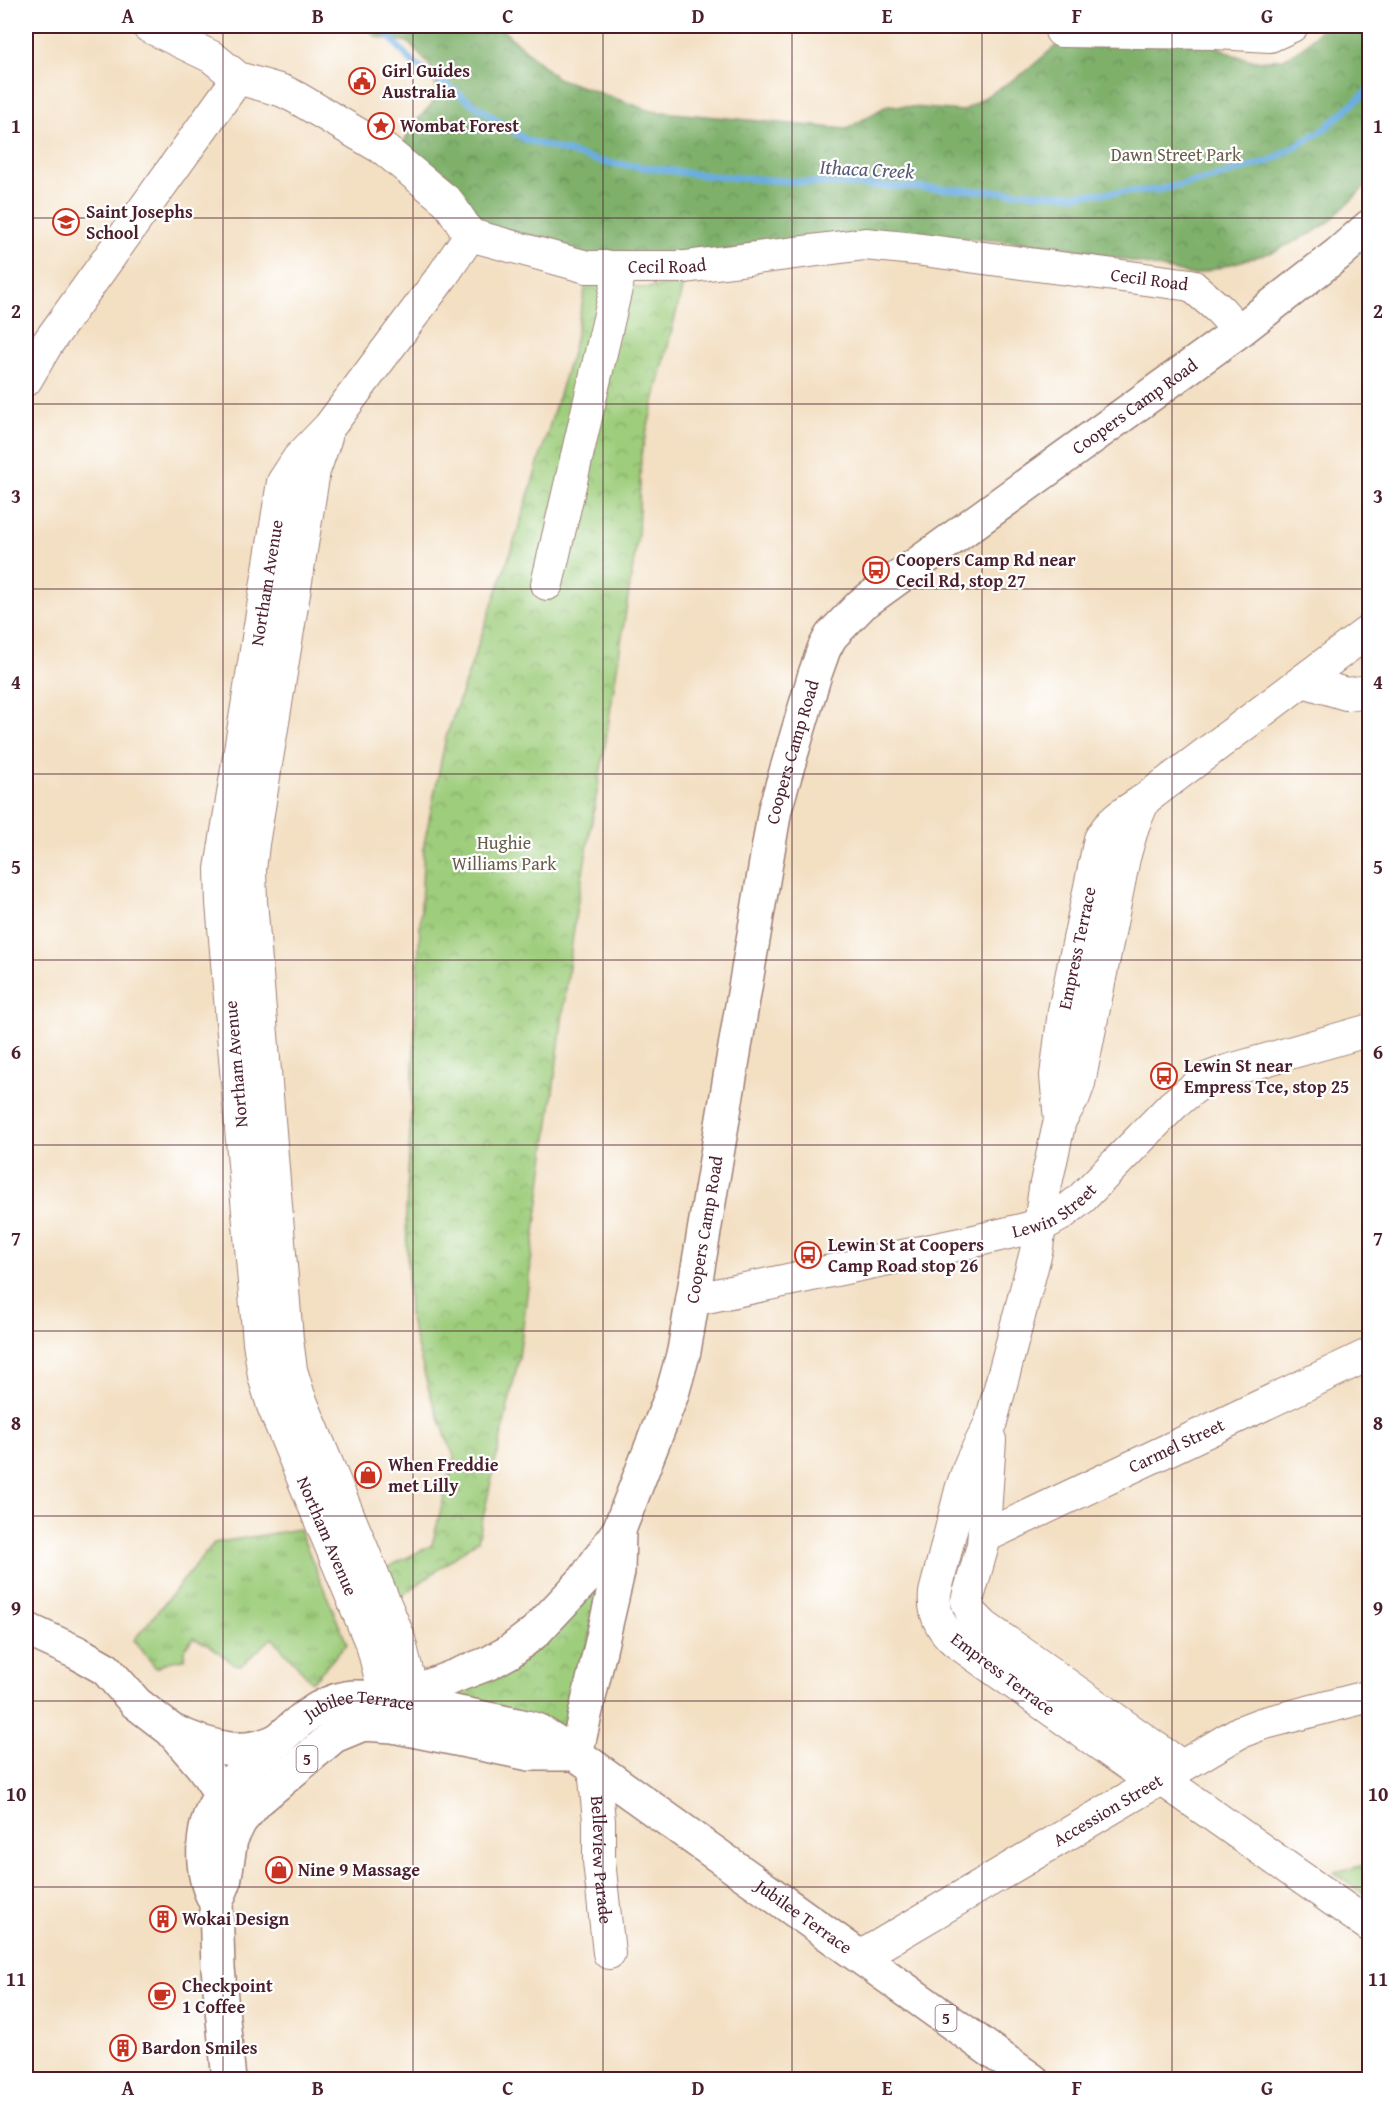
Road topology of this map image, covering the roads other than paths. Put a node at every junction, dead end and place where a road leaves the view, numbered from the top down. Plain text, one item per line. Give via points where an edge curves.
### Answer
1 (148, 26) edge
2 (1292, 26) edge
3 (1216, 29) edge
4 (1061, 31) dead end
5 (238, 78) junction
6 (1370, 226) edge
7 (470, 235) junction
8 (621, 267) junction
9 (1239, 331) junction
10 (26, 380) edge
11 (547, 584) dead end
12 (1370, 630) edge
13 (1303, 681) junction
14 (1370, 690) edge
15 (1370, 1030) edge
16 (1040, 1224) junction
17 (692, 1300) junction
18 (1370, 1354) edge
19 (991, 1422) junction
20 (619, 1530) junction
21 (984, 1537) junction
22 (26, 1629) edge
23 (1370, 1696) edge
24 (136, 1702) junction
25 (399, 1708) junction
26 (171, 1730) junction
27 (281, 1737) junction
28 (585, 1760) junction
29 (1164, 1775) junction
30 (227, 1815) junction
31 (1370, 1926) edge
32 (609, 1953) dead end
33 (860, 1957) junction
34 (229, 2079) edge
35 (1032, 2079) edge

1 - 5 street via 212,57
2 - 3 street via 1270,36
3 - 4 street
5 - 7 street via 283,91 385,150 448,202
5 - 10 street via 47,344
6 - 9 main road, Coopers Camp Road
7 - 8 street, Cecil Road via 587,267
7 - 25 street, Northam Avenue via 329,427 298,459 283,482 221,883 264,1376 373,1648 381,1679
8 - 9 street, Cecil Road via 685,267 865,244 915,249 1191,285
8 - 11 street
9 - 17 main road, Coopers Camp Road via 862,604 831,636 815,674 775,809
12 - 13 street, Empress Terrace
13 - 14 street via 1346,694
13 - 16 street, Empress Terrace via 1110,824 1103,834 1068,988 1056,1076 1060,1119
15 - 16 street, Lewin Street via 1206,1079 1173,1105 1081,1199
16 - 17 street, Lewin Street
16 - 19 street, Empress Terrace
17 - 20 main road, Coopers Camp Road via 679,1372
18 - 21 street, Carmel Street
19 - 21 street, Empress Terrace
19 - 29 street, Empress Terrace via 961,1490 935,1593 937,1616 956,1642
20 - 25 main road, Coopers Camp Road via 585,1579 535,1632 489,1663 424,1688
20 - 28 main road, Coopers Camp Road via 618,1572
21 - 29 street, Empress Terrace via 967,1601 977,1621
22 - 24 main road via 100,1665
23 - 29 street, Accession Street via 1246,1729
24 - 26 main road
24 - 30 main road via 169,1761 198,1797
25 - 27 main road, Jubilee Terrace / 5 via 351,1697 334,1701
25 - 28 main road, Jubilee Terrace / 5 via 530,1754
25 - 30 main road, Jubilee Terrace / 5 via 334,1737 257,1802
26 - 27 main road via 211,1746 236,1750 265,1745
26 - 30 main road via 203,1767
27 - 30 main road, Jubilee Terrace / 5
28 - 32 street, Belleview Parade via 599,1821 599,1861
28 - 33 main road, Jubilee Terrace / 5
29 - 31 street, Empress Terrace
29 - 33 street, Accession Street
30 - 34 main road, 5 via 231,1839 224,1883 216,1903
33 - 35 main road, Jubilee Terrace / 5

